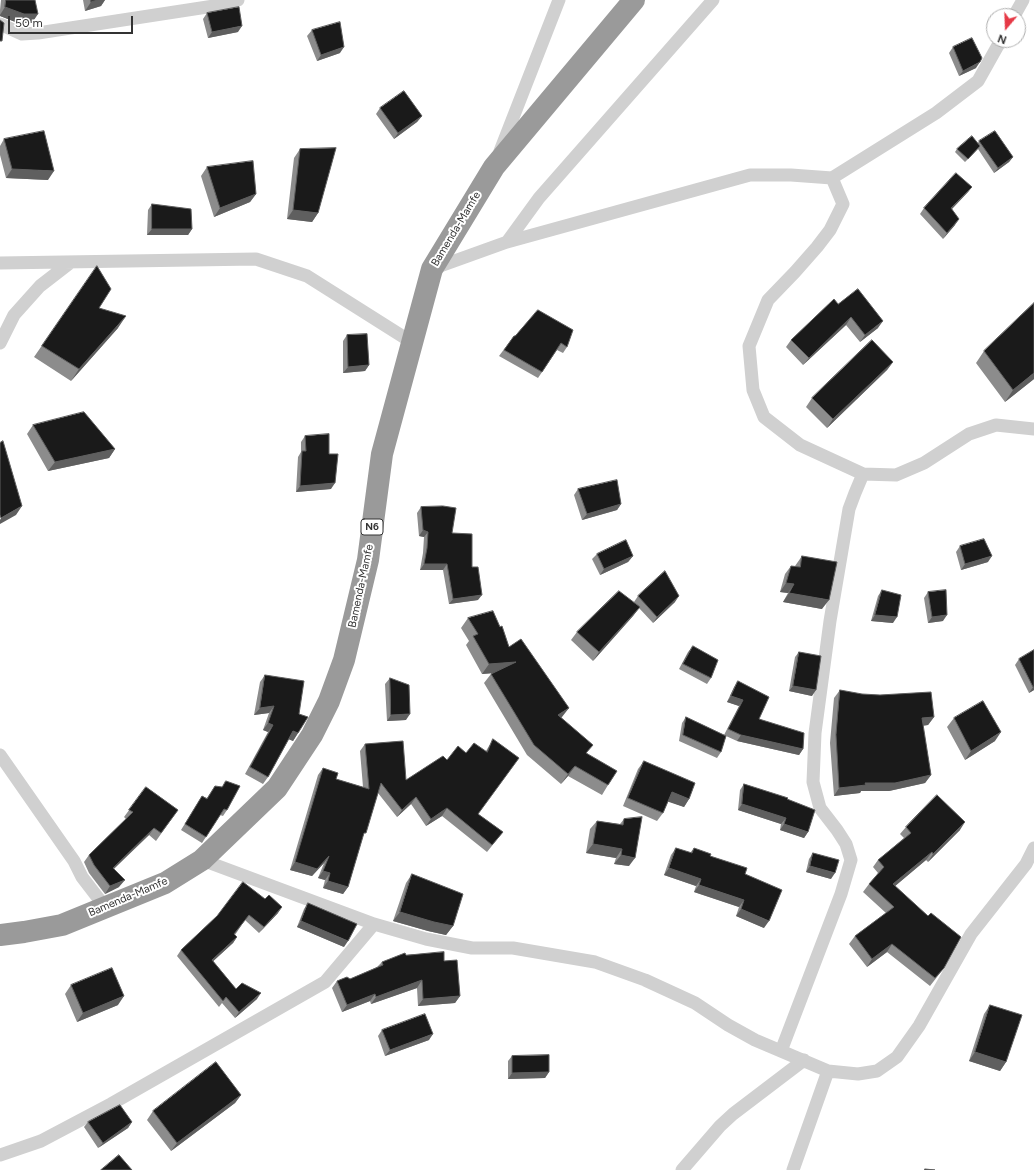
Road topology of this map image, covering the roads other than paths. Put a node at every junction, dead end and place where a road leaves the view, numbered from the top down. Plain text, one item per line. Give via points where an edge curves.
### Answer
1 (238, 0) edge
2 (559, 0) edge
3 (634, 0) edge
4 (712, 0) edge
5 (0, 24) edge
6 (997, 48) edge
7 (494, 167) junction
8 (832, 178) junction
9 (507, 242) junction
10 (71, 262) junction
11 (0, 263) edge
12 (432, 269) junction
13 (0, 343) edge
14 (413, 343) junction
15 (1034, 429) edge
16 (863, 474) junction
17 (0, 755) edge
18 (1034, 848) edge
19 (202, 860) junction
20 (105, 907) junction
21 (374, 924) junction
22 (0, 935) edge
23 (781, 1051) junction
24 (804, 1060) junction
25 (828, 1071) junction
26 (0, 1155) edge
27 (682, 1170) edge
28 (793, 1170) edge

1 - 5 street via 220,5 38,33 22,34
2 - 7 street
3 - 7 highway, Bamenda-Mamfe / N6
4 - 9 street via 539,198
6 - 8 street via 978,81 936,113
7 - 12 highway, Bamenda-Mamfe / N6
8 - 9 street via 750,175
8 - 16 street via 843,204 830,230 817,247 768,300 749,346 753,390 764,417 794,441
9 - 12 street
10 - 11 street
10 - 13 street via 40,286 14,315
10 - 14 street via 256,259 307,276
12 - 14 highway, Bamenda-Mamfe / N6
14 - 19 highway, Bamenda-Mamfe / N6 via 382,454 368,560 344,660 329,701 312,734 277,788
15 - 16 street via 996,426 969,434 924,463 896,475
16 - 23 street via 849,509 830,621 815,732 813,782 820,808 846,844 850,860 841,894
17 - 20 street
18 - 25 street via 1026,864 971,934 919,1026 897,1057 878,1070 858,1074
19 - 20 highway, Bamenda-Mamfe / N6 via 165,884
19 - 21 street
20 - 22 highway, Bamenda-Mamfe / N6 via 62,925
21 - 23 street via 426,939 472,948 513,948 595,962 645,980 694,1003 755,1040
21 - 26 street via 325,982 111,1104 41,1141
23 - 24 street
24 - 25 street
24 - 27 street via 733,1114
25 - 28 street

